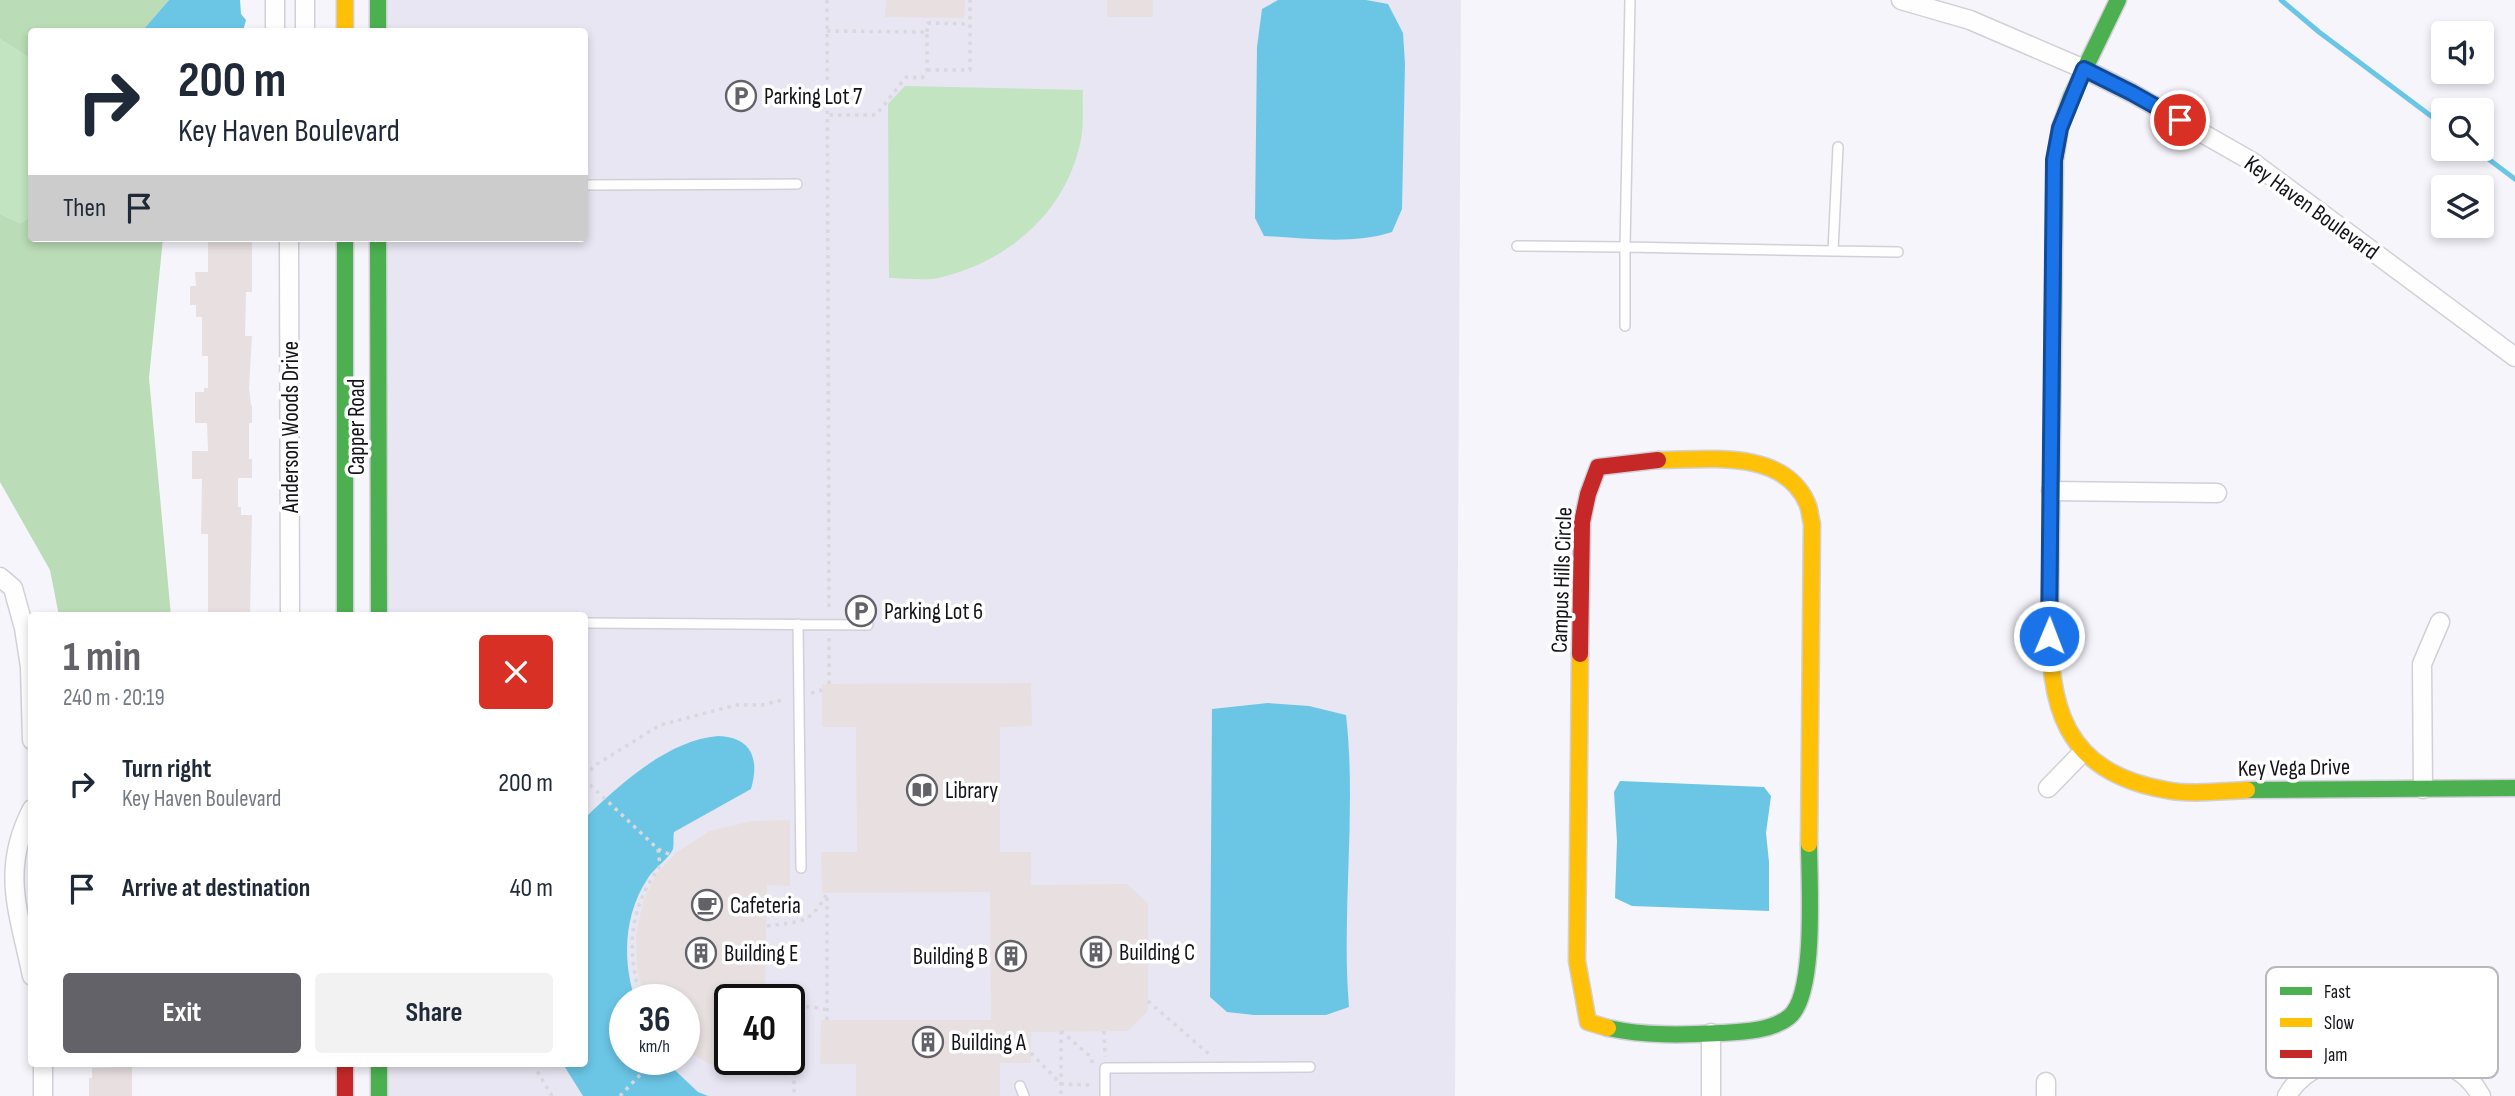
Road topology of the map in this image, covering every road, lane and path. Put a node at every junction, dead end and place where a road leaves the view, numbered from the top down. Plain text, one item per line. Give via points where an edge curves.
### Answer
1 (275, 0) edge
2 (305, 0) edge
3 (345, 0) edge
4 (379, 0) edge
5 (827, 0) edge
6 (970, 0) edge
7 (1630, 0) edge
8 (1901, 0) edge
9 (2118, 0) edge
10 (970, 24) junction
11 (275, 28) edge
12 (305, 28) edge
13 (345, 28) edge
14 (379, 28) edge
15 (827, 31) junction
16 (927, 32) junction
17 (2084, 69) junction
18 (927, 70) junction
19 (827, 115) junction
20 (1838, 147) dead end
21 (797, 184) dead end
22 (588, 185) edge
23 (289, 242) edge
24 (345, 242) edge
25 (378, 242) edge
26 (1517, 246) dead end
27 (1625, 247) junction
28 (1833, 251) junction
29 (1898, 252) dead end
30 (1625, 326) dead end
31 (2515, 357) edge
32 (2051, 491) junction
33 (2217, 493) dead end
34 (0, 577) edge
35 (290, 612) edge
36 (345, 612) edge
37 (379, 612) edge
38 (2440, 622) dead end
39 (588, 623) edge
40 (798, 625) junction
41 (829, 625) junction
42 (869, 625) dead end
43 (28, 654) edge
44 (829, 684) dead end
45 (822, 690) dead end
46 (799, 696) junction
47 (2083, 752) junction
48 (588, 773) edge
49 (588, 781) edge
50 (2048, 788) dead end
51 (2515, 788) edge
52 (2423, 789) junction
53 (28, 815) edge
54 (658, 849) junction
55 (673, 856) dead end
56 (801, 868) dead end
57 (767, 926) dead end
58 (28, 957) edge
59 (636, 984) edge
60 (1148, 1001) dead end
61 (805, 1007) edge
62 (828, 1010) junction
63 (827, 1020) dead end
64 (1104, 1031) dead end
65 (1711, 1033) junction
66 (1031, 1053) dead end
67 (43, 1067) edge
68 (345, 1067) edge
69 (379, 1067) edge
70 (535, 1067) edge
71 (1311, 1067) dead end
72 (1105, 1068) junction
73 (1224, 1068) junction
74 (1092, 1071) dead end
75 (640, 1075) edge
76 (794, 1075) edge
77 (2302, 1078) edge
78 (2467, 1078) edge
79 (1061, 1084) junction
80 (1092, 1084) junction
81 (1020, 1086) dead end
82 (1105, 1091) edge
83 (43, 1096) edge
84 (345, 1096) edge
85 (379, 1096) edge
86 (552, 1096) edge
87 (620, 1096) edge
88 (794, 1096) edge
89 (1024, 1096) edge
90 (1061, 1096) edge
91 (1092, 1096) edge
92 (1711, 1096) edge
93 (2287, 1096) edge
94 (2482, 1096) edge

1 - 11 street
2 - 12 street
3 - 13 street
4 - 14 street
5 - 15 path
6 - 10 path
7 - 27 lane
8 - 17 street, Key Haven Boulevard via 1970,20
9 - 17 street, Key Vega Drive
10 - 16 path via 928,23
10 - 18 path via 970,71
15 - 16 path
15 - 19 path
16 - 18 path
17 - 31 street, Key Haven Boulevard via 2251,161
17 - 32 street, Key Vega Drive via 2060,128 2054,160
18 - 19 path via 922,78 906,77 876,115
19 - 41 path
20 - 28 lane
21 - 22 lane
23 - 35 street, Anderson Woods Drive
24 - 36 street, Capper Road
25 - 37 street, Capper Road
26 - 27 lane
27 - 28 lane
27 - 30 lane
28 - 29 lane
32 - 33 street
32 - 47 street, Key Vega Drive via 2049,660 2064,727
34 - 43 street via 13,588
38 - 52 street via 2422,664
39 - 40 lane
40 - 41 lane
40 - 46 lane
41 - 42 lane
41 - 44 path
45 - 46 path
46 - 48 path via 762,705 736,705 660,725
46 - 56 lane
47 - 50 street
47 - 52 street, Key Vega Drive via 2107,771 2168,791
49 - 54 path
51 - 52 street, Key Vega Drive
53 - 58 street via 7,858 6,886
54 - 55 path
54 - 59 path via 660,866 636,909 631,948
57 - 62 path via 806,920 817,913 827,893
60 - 73 path
61 - 62 path
62 - 63 path
64 - 72 path
65 - 65 street, Campus Hills Circle via 1765,1029 1789,1018 1808,970 1812,524 1807,501 1794,482 1776,468 1751,461 1658,460 1598,467 1582,522 1577,961 1581,992 1588,1022 1644,1033
65 - 92 street
66 - 79 path
67 - 83 street
68 - 84 street
69 - 85 street
70 - 86 path
71 - 73 lane
72 - 73 lane
72 - 82 lane
74 - 79 path via 1093,1058 1061,1031
75 - 87 path
76 - 88 path
77 - 93 street
78 - 94 street
79 - 80 path
79 - 90 path
80 - 82 path
80 - 91 path
81 - 89 lane

